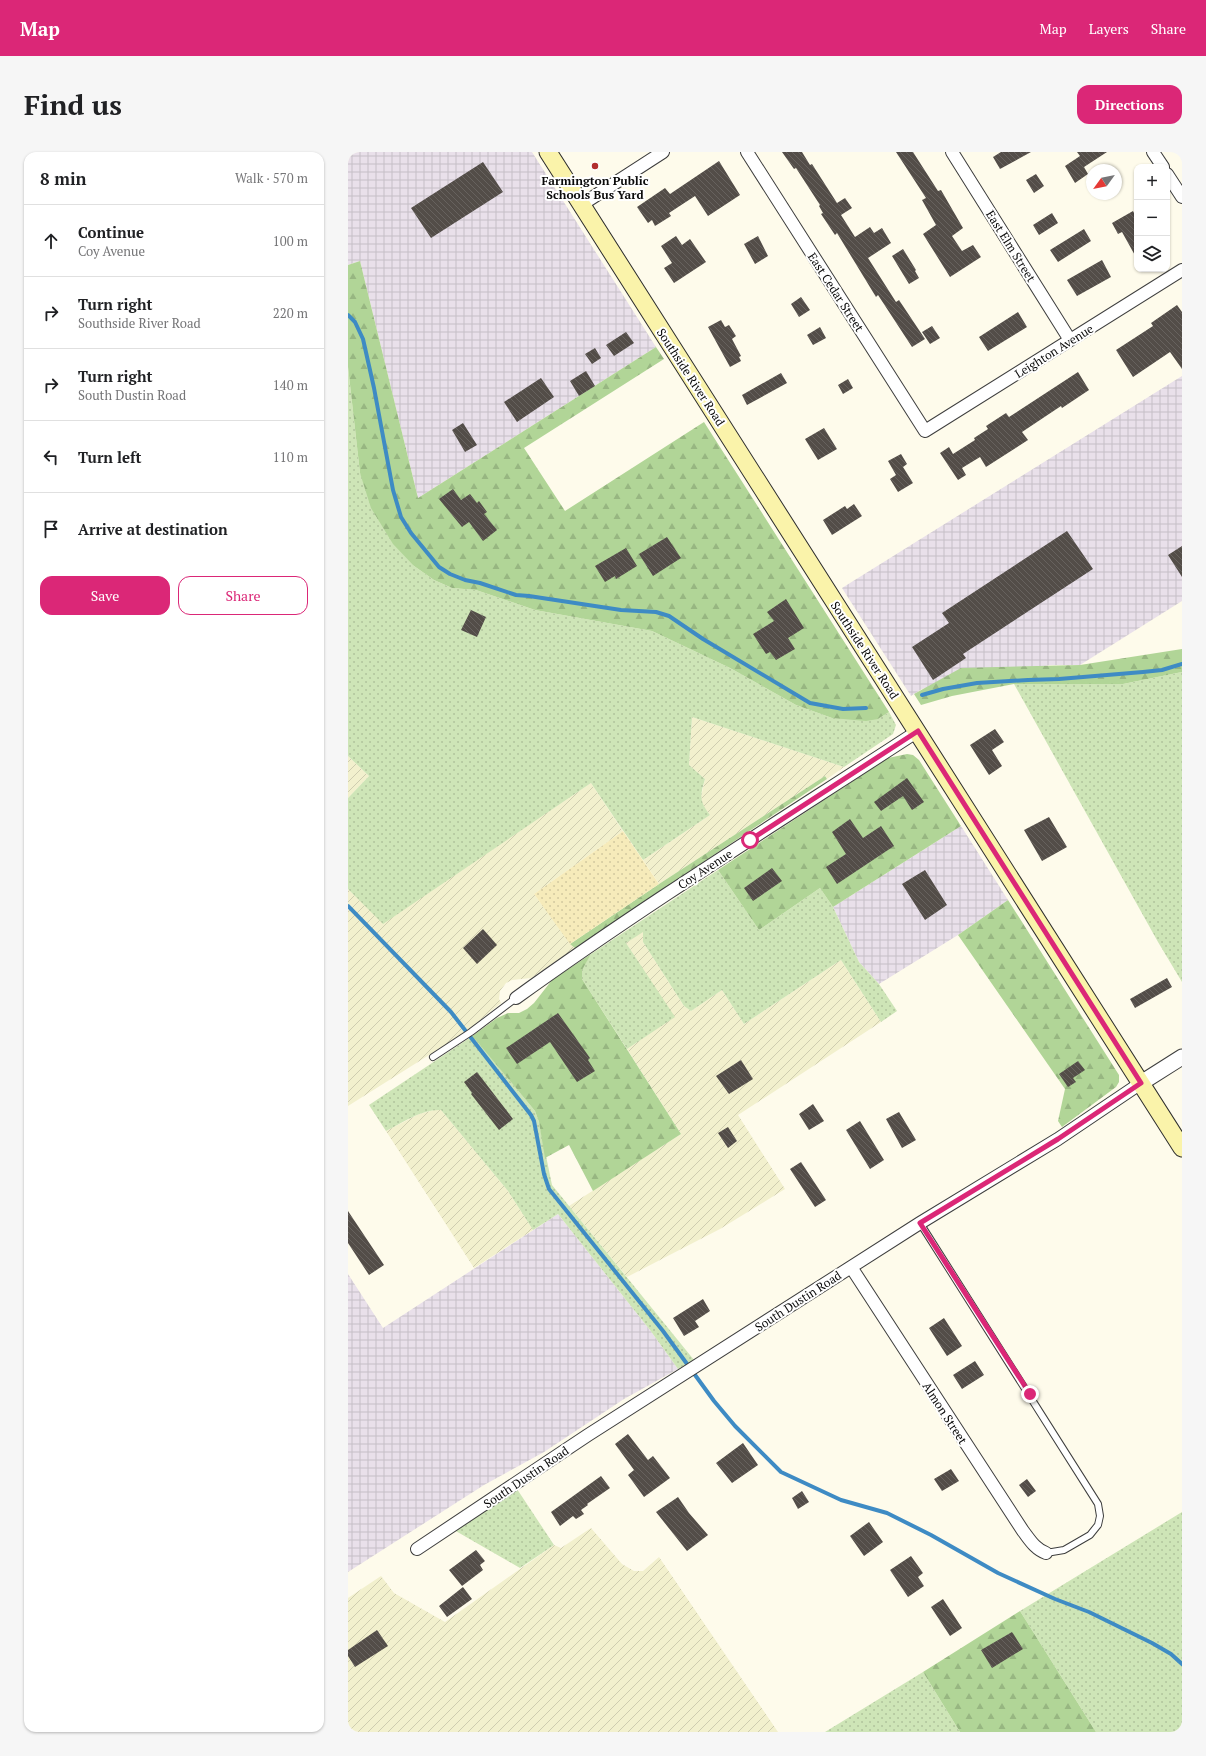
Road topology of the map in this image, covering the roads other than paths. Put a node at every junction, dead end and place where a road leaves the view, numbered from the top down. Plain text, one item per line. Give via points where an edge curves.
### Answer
1 (548, 152) edge
2 (663, 152) edge
3 (746, 152) edge
4 (952, 152) edge
5 (1153, 152) edge
6 (1161, 164) edge
7 (1170, 179) edge
8 (1182, 197) edge
9 (581, 205) junction
10 (1182, 270) edge
11 (1070, 340) junction
12 (925, 431) joint
13 (918, 731) junction
14 (516, 998) joint
15 (433, 1057) dead end
16 (1182, 1057) edge
17 (1141, 1083) junction
18 (1182, 1148) edge
19 (920, 1223) junction
20 (851, 1267) junction
21 (417, 1550) dead end
22 (1046, 1553) joint

1 - 9 main road, Southside River Road
2 - 9 street
3 - 12 street, East Cedar Street
4 - 11 street, East Elm Street
5 - 6 street
7 - 8 street
9 - 13 main road, Southside River Road
10 - 11 street, Leighton Avenue
11 - 12 street, Leighton Avenue
13 - 14 street, Coy Avenue via 653,902
13 - 17 main road, Southside River Road
14 - 15 lane via 472,1032
16 - 17 street, South Dustin Road
17 - 18 main road, Southside River Road
17 - 19 street, South Dustin Road via 1058,1139
19 - 20 street, South Dustin Road
19 - 22 lane via 1098,1504 1098,1525 1090,1535 1064,1550
20 - 21 street, South Dustin Road via 594,1432
20 - 22 street, Almon Street via 1023,1531 1034,1546

